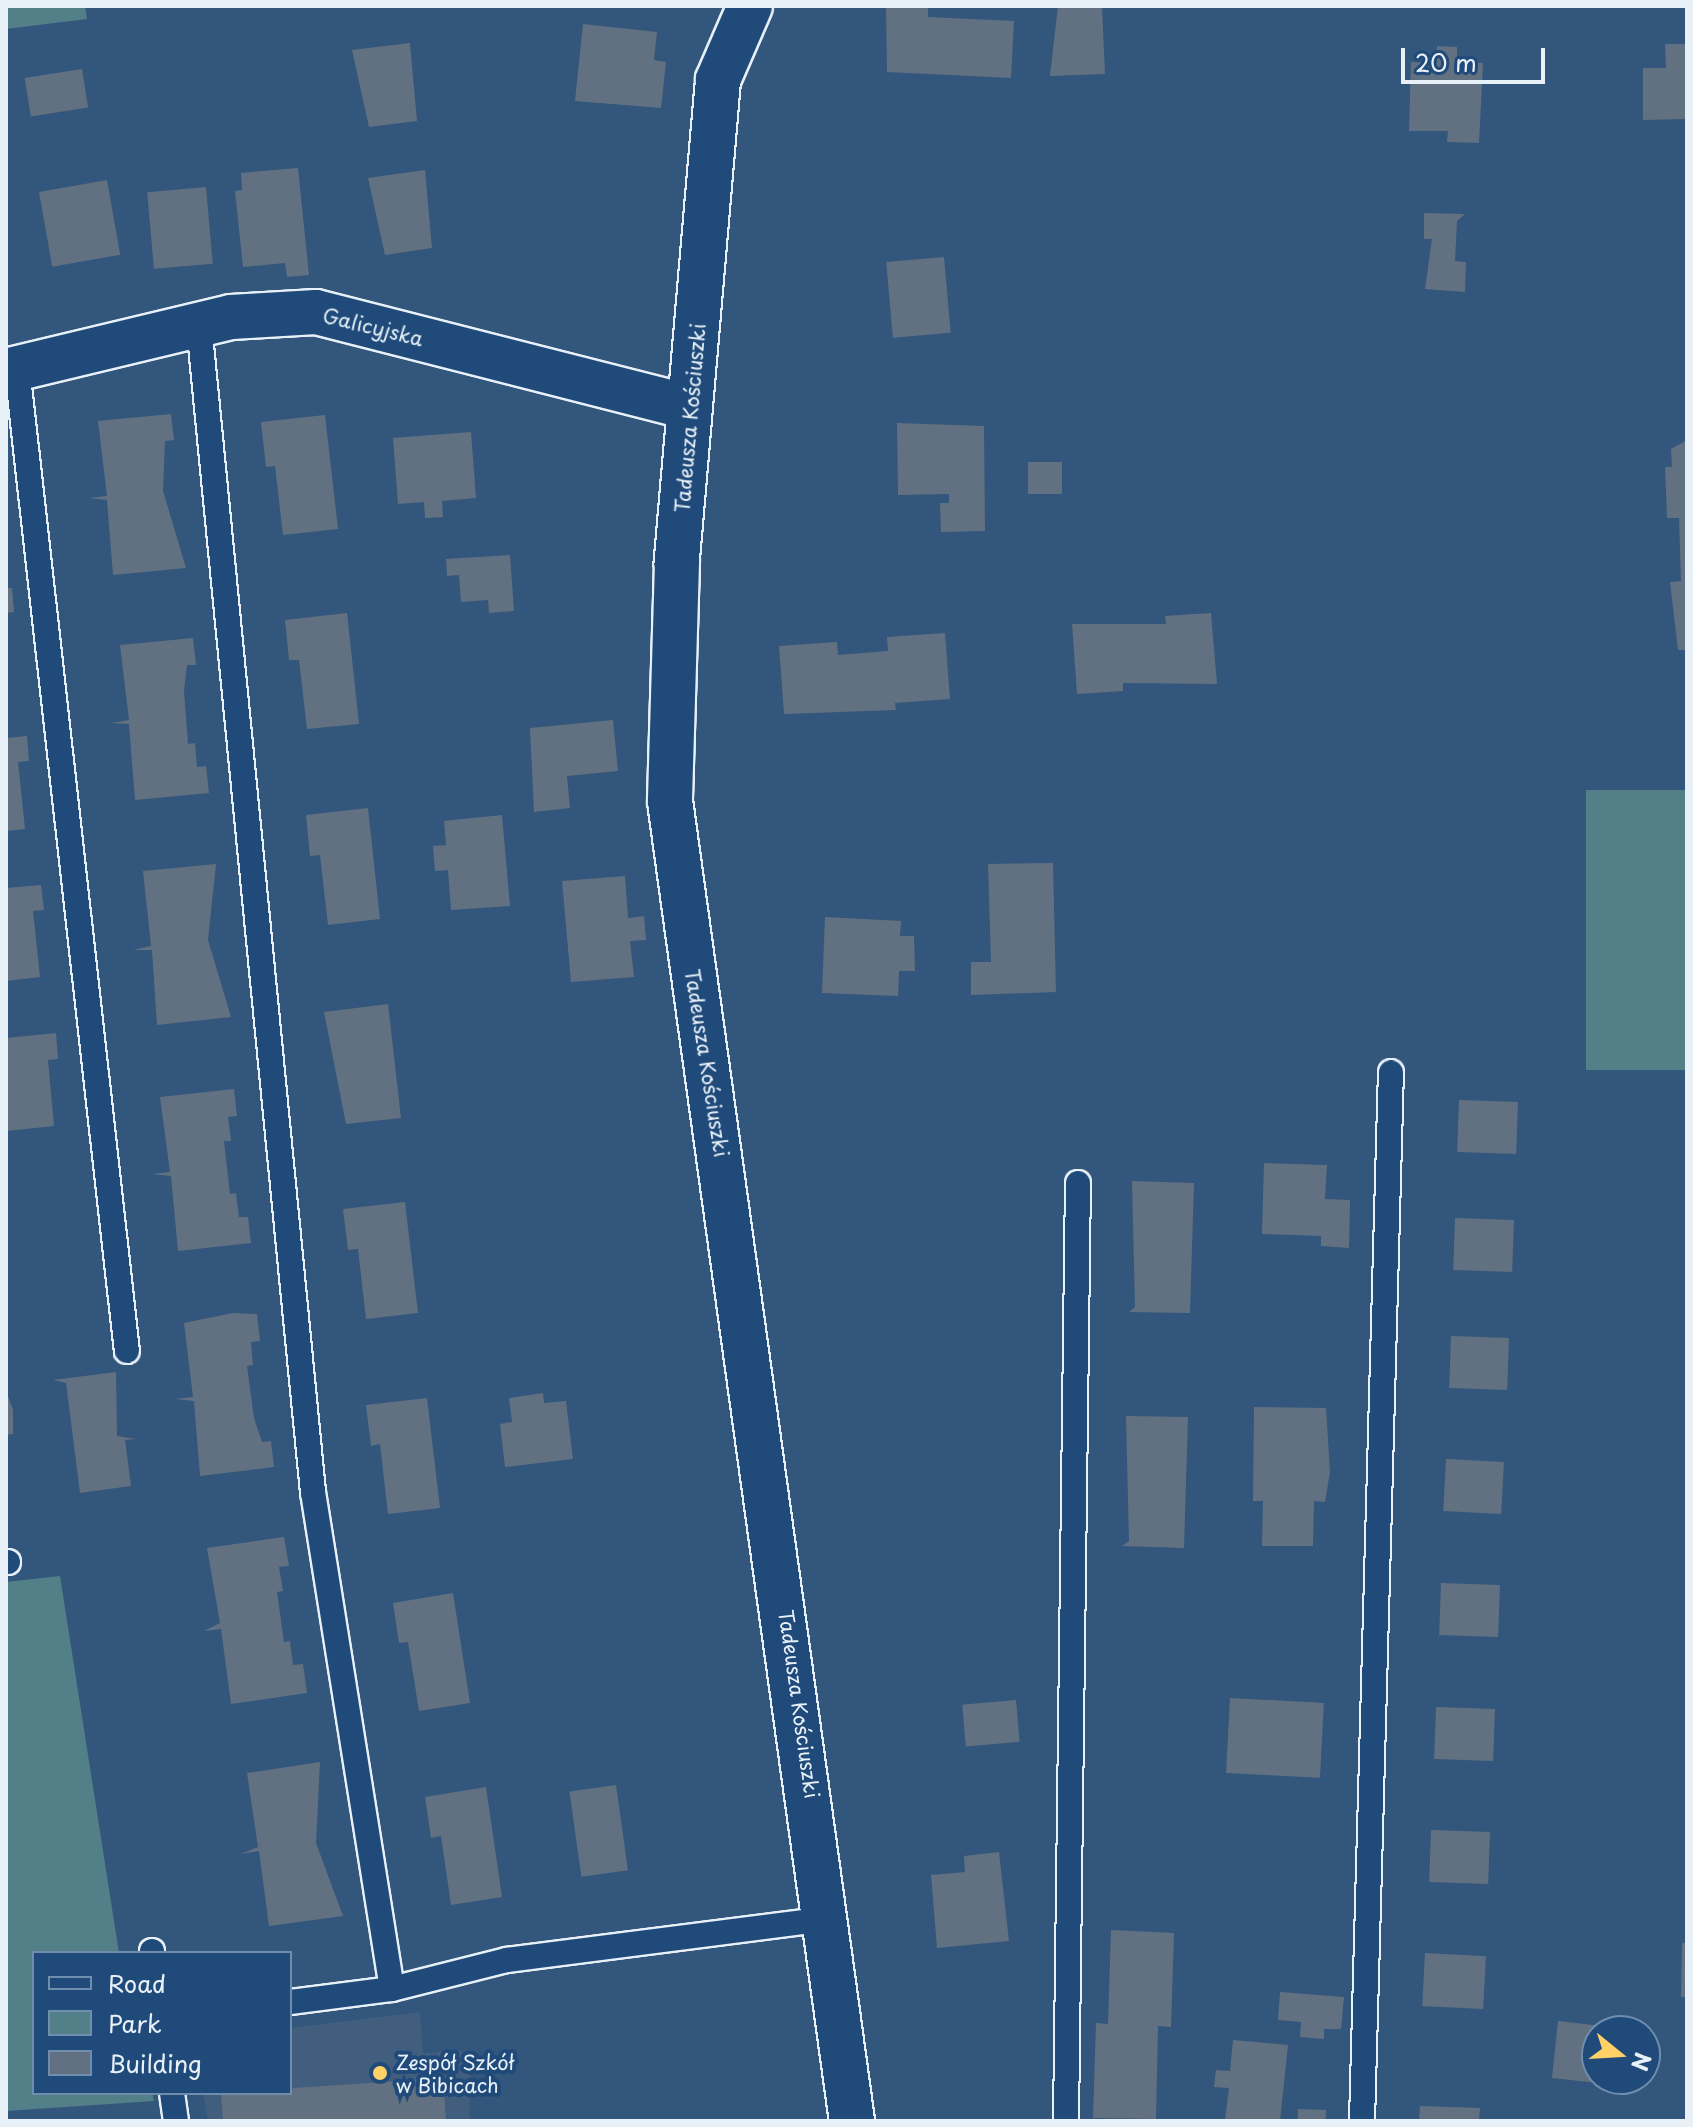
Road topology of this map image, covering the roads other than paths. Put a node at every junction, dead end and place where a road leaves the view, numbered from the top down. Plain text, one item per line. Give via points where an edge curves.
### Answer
1 (750, 6) edge
2 (199, 325) junction
3 (11, 370) edge
4 (690, 407) junction
5 (1391, 1072) dead end
6 (1078, 1183) dead end
7 (127, 1351) dead end
8 (827, 1919) junction
9 (392, 1989) junction
10 (292, 2002) edge
11 (172, 2095) edge
12 (176, 2121) edge
13 (852, 2121) edge
14 (1066, 2121) edge
15 (1362, 2121) edge

1 - 4 street, Tadeusza Kościuszki via 718,80
2 - 3 street, Galicyjska
2 - 4 street, Galicyjska via 316,312
2 - 9 lane via 313,1492
3 - 7 lane
4 - 8 street, Tadeusza Kościuszki via 668,705 673,843
5 - 15 lane
6 - 14 lane
8 - 9 lane via 507,1960
8 - 13 street, Tadeusza Kościuszki
9 - 10 lane
11 - 12 lane

